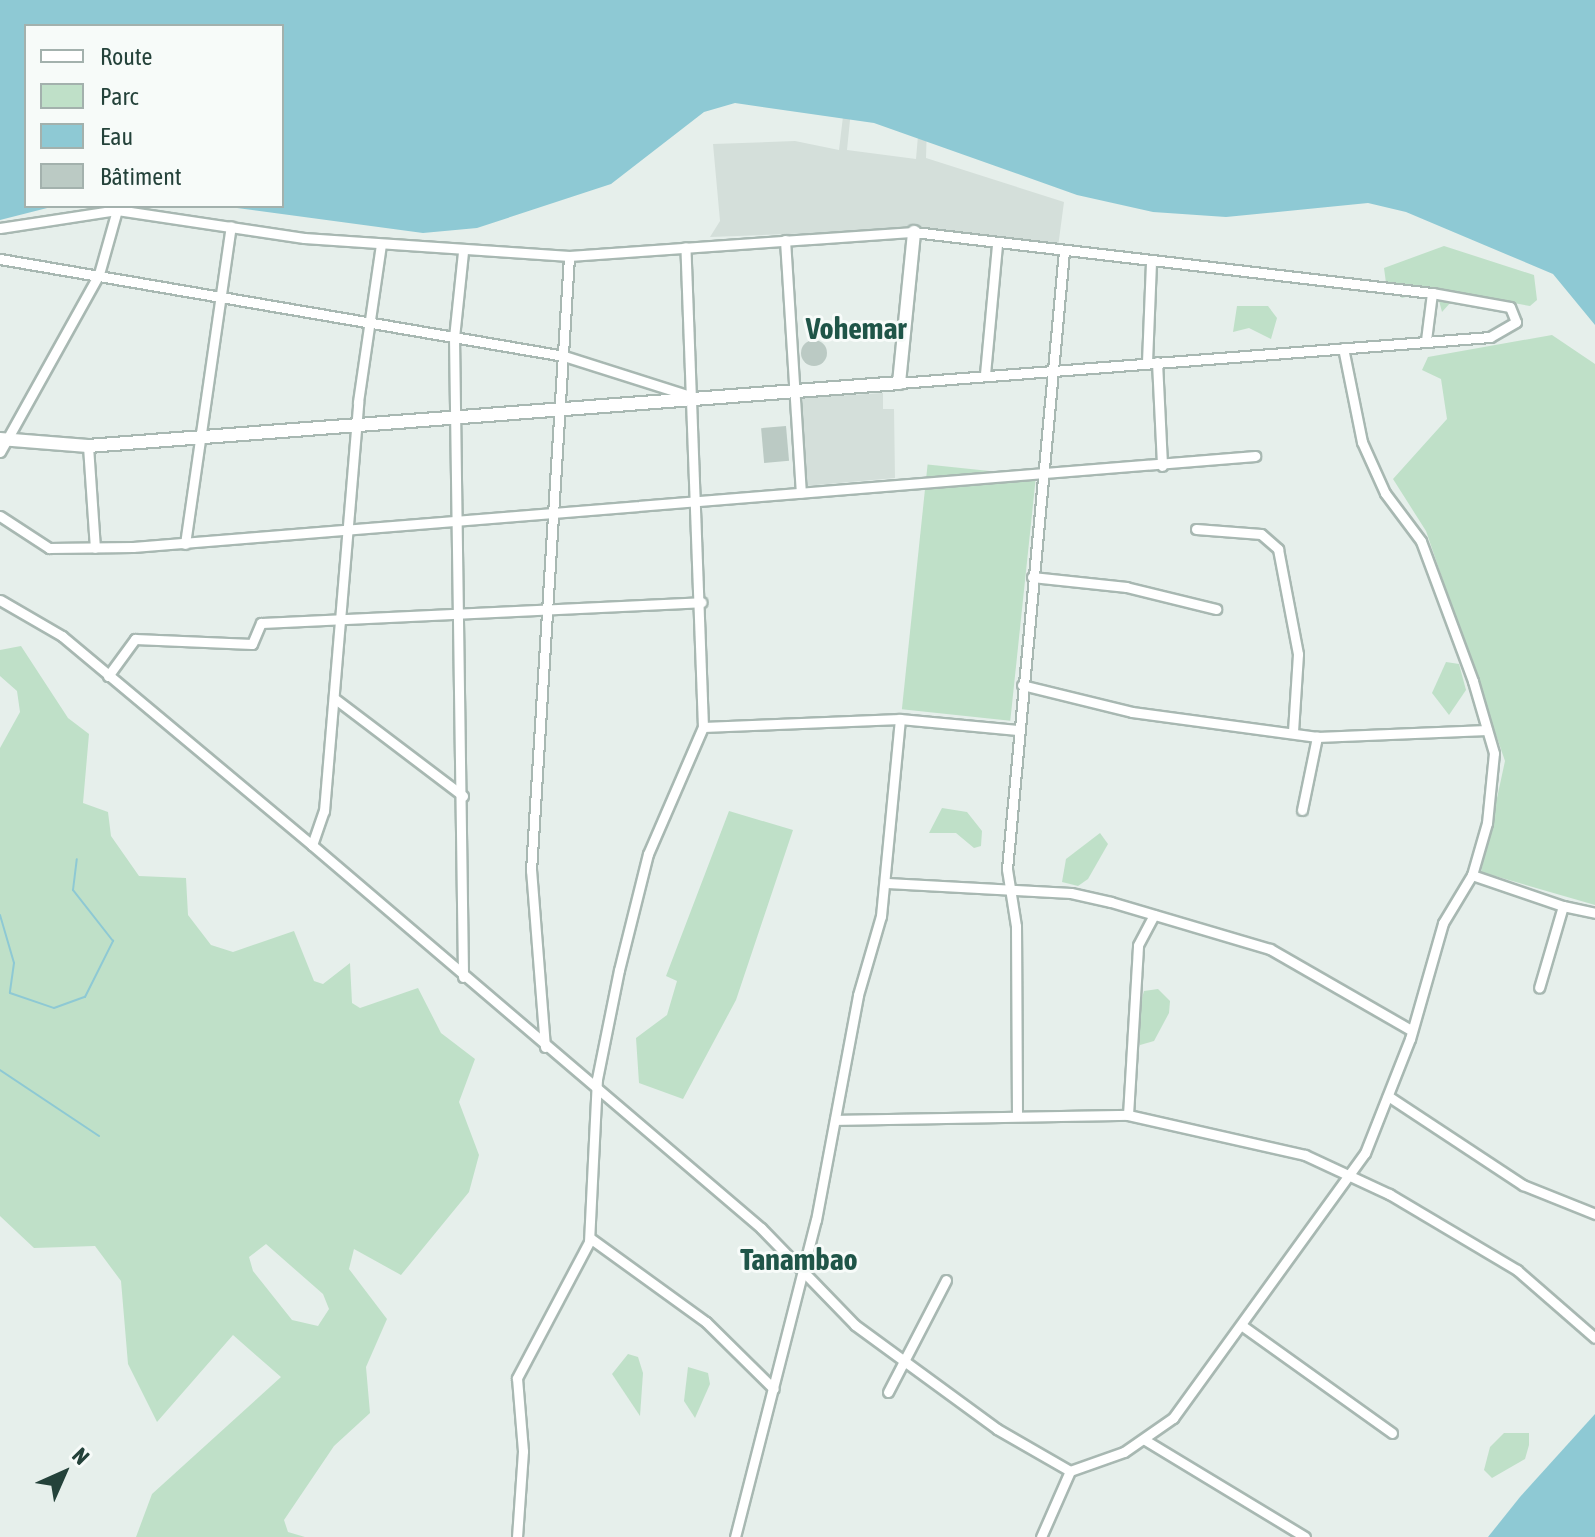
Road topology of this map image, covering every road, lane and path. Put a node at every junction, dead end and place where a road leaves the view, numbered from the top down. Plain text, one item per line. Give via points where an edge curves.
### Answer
1 (117, 210) junction
2 (231, 226) junction
3 (0, 228) edge
4 (914, 232) junction
5 (785, 240) junction
6 (381, 245) junction
7 (997, 245) junction
8 (685, 247) junction
9 (1064, 251) junction
10 (463, 252) junction
11 (569, 256) junction
12 (0, 259) edge
13 (1151, 264) junction
14 (99, 274) junction
15 (1432, 293) junction
16 (218, 295) junction
17 (371, 322) junction
18 (454, 337) junction
19 (1426, 340) junction
20 (1343, 348) junction
21 (564, 356) junction
22 (1152, 362) junction
23 (1052, 368) junction
24 (985, 374) junction
25 (899, 383) junction
26 (792, 392) junction
27 (690, 396) junction
28 (558, 410) junction
29 (457, 417) junction
30 (358, 424) junction
31 (200, 436) junction
32 (2, 444) edge
33 (88, 446) junction
34 (1255, 456) dead end
35 (1162, 466) junction
36 (1041, 472) junction
37 (801, 492) junction
38 (695, 500) junction
39 (556, 513) junction
40 (0, 516) edge
41 (457, 522) junction
42 (1196, 529) dead end
43 (346, 531) junction
44 (185, 544) junction
45 (95, 548) junction
46 (1032, 577) junction
47 (0, 600) edge
48 (702, 602) junction
49 (546, 609) junction
50 (1216, 609) dead end
51 (457, 618) junction
52 (337, 623) junction
53 (108, 676) junction
54 (1022, 685) junction
55 (334, 698) junction
56 (900, 719) junction
57 (703, 727) junction
58 (1017, 730) junction
59 (1487, 730) junction
60 (1293, 731) junction
61 (1317, 737) junction
62 (463, 796) junction
63 (1302, 810) dead end
64 (312, 845) junction
65 (1472, 875) junction
66 (887, 883) junction
67 (1011, 889) junction
68 (1563, 906) junction
69 (1595, 913) edge
70 (1154, 915) junction
71 (463, 977) junction
72 (1539, 988) dead end
73 (1409, 1029) junction
74 (545, 1047) junction
75 (601, 1094) junction
76 (1388, 1096) junction
77 (1017, 1115) junction
78 (1128, 1115) junction
79 (835, 1120) junction
80 (1351, 1174) junction
81 (1595, 1214) edge
82 (590, 1238) junction
83 (801, 1269) junction
84 (946, 1280) dead end
85 (1244, 1327) junction
86 (1595, 1338) edge
87 (901, 1357) junction
88 (774, 1389) junction
89 (888, 1392) dead end
90 (1392, 1433) dead end
91 (1145, 1440) junction
92 (1070, 1471) junction
93 (517, 1537) edge
94 (735, 1537) edge
95 (1041, 1537) edge
96 (1305, 1537) edge

1 - 2 street
1 - 3 street
1 - 14 street
2 - 6 street
2 - 16 street
4 - 5 street
4 - 7 street
4 - 25 street
5 - 8 street
5 - 26 street
6 - 10 street
6 - 17 street
7 - 9 street
7 - 24 street
8 - 11 street
8 - 27 street
9 - 13 street
9 - 23 street
10 - 11 street
10 - 18 street
11 - 21 street
12 - 14 street
13 - 15 street
13 - 22 street
14 - 16 street
14 - 32 street
15 - 19 street
15 - 19 street via 1510,307 1516,322 1490,337
16 - 17 street
16 - 31 street
17 - 18 street
17 - 30 street
18 - 21 street
18 - 29 street
19 - 20 street
20 - 22 street
20 - 59 street via 1355,425 1385,493 1421,541
21 - 27 street
21 - 28 street
22 - 23 street
22 - 35 street
23 - 24 street
23 - 36 street
24 - 25 street
25 - 26 street
26 - 27 street
26 - 37 street
27 - 28 street
27 - 38 street
28 - 29 street
28 - 39 street
29 - 30 street
29 - 41 street
30 - 31 street
30 - 43 street
31 - 33 street
31 - 44 street
32 - 33 street
33 - 45 street
34 - 35 street
35 - 36 street
36 - 37 street
36 - 46 street
37 - 38 street
38 - 39 street
38 - 48 street
39 - 41 street
39 - 49 street
40 - 45 street via 49,548
41 - 43 street
41 - 51 street
42 - 60 street via 1261,534 1278,549 1298,654
43 - 44 street
43 - 52 street
44 - 45 street
46 - 50 street via 1126,587
46 - 54 street
47 - 53 street via 62,636
48 - 49 street
48 - 57 street
49 - 51 street
49 - 74 street via 531,871
51 - 52 street
51 - 62 street
52 - 53 street via 312,617 261,623 252,644 135,639
52 - 55 street
53 - 64 street
54 - 58 street
54 - 60 street via 1132,712
55 - 62 street
55 - 64 street via 324,811
56 - 57 street
56 - 58 street
56 - 66 street
57 - 75 street via 648,854 619,970
58 - 67 street
59 - 61 street
59 - 65 street via 1493,779
60 - 61 street
61 - 63 street
62 - 71 street
64 - 71 street
65 - 68 street
65 - 73 street via 1443,923
66 - 67 street
66 - 79 street
67 - 70 street via 1071,893
67 - 77 street
68 - 69 street
68 - 72 street
70 - 73 street via 1270,949
70 - 78 street via 1138,945
71 - 74 street
73 - 76 street
74 - 75 street
75 - 82 street
75 - 83 street
76 - 80 street
76 - 81 street via 1523,1185
77 - 78 street
77 - 79 street
78 - 80 street via 1204,1127
79 - 83 street
80 - 85 street
80 - 86 street via 1517,1270
82 - 88 street via 706,1322
82 - 93 street via 517,1378 523,1451
83 - 87 street via 855,1325
83 - 88 street
84 - 87 street
85 - 90 street
85 - 91 street via 1173,1418
87 - 89 street
87 - 92 street via 997,1429
88 - 94 street
91 - 92 street
91 - 96 street
92 - 95 street

